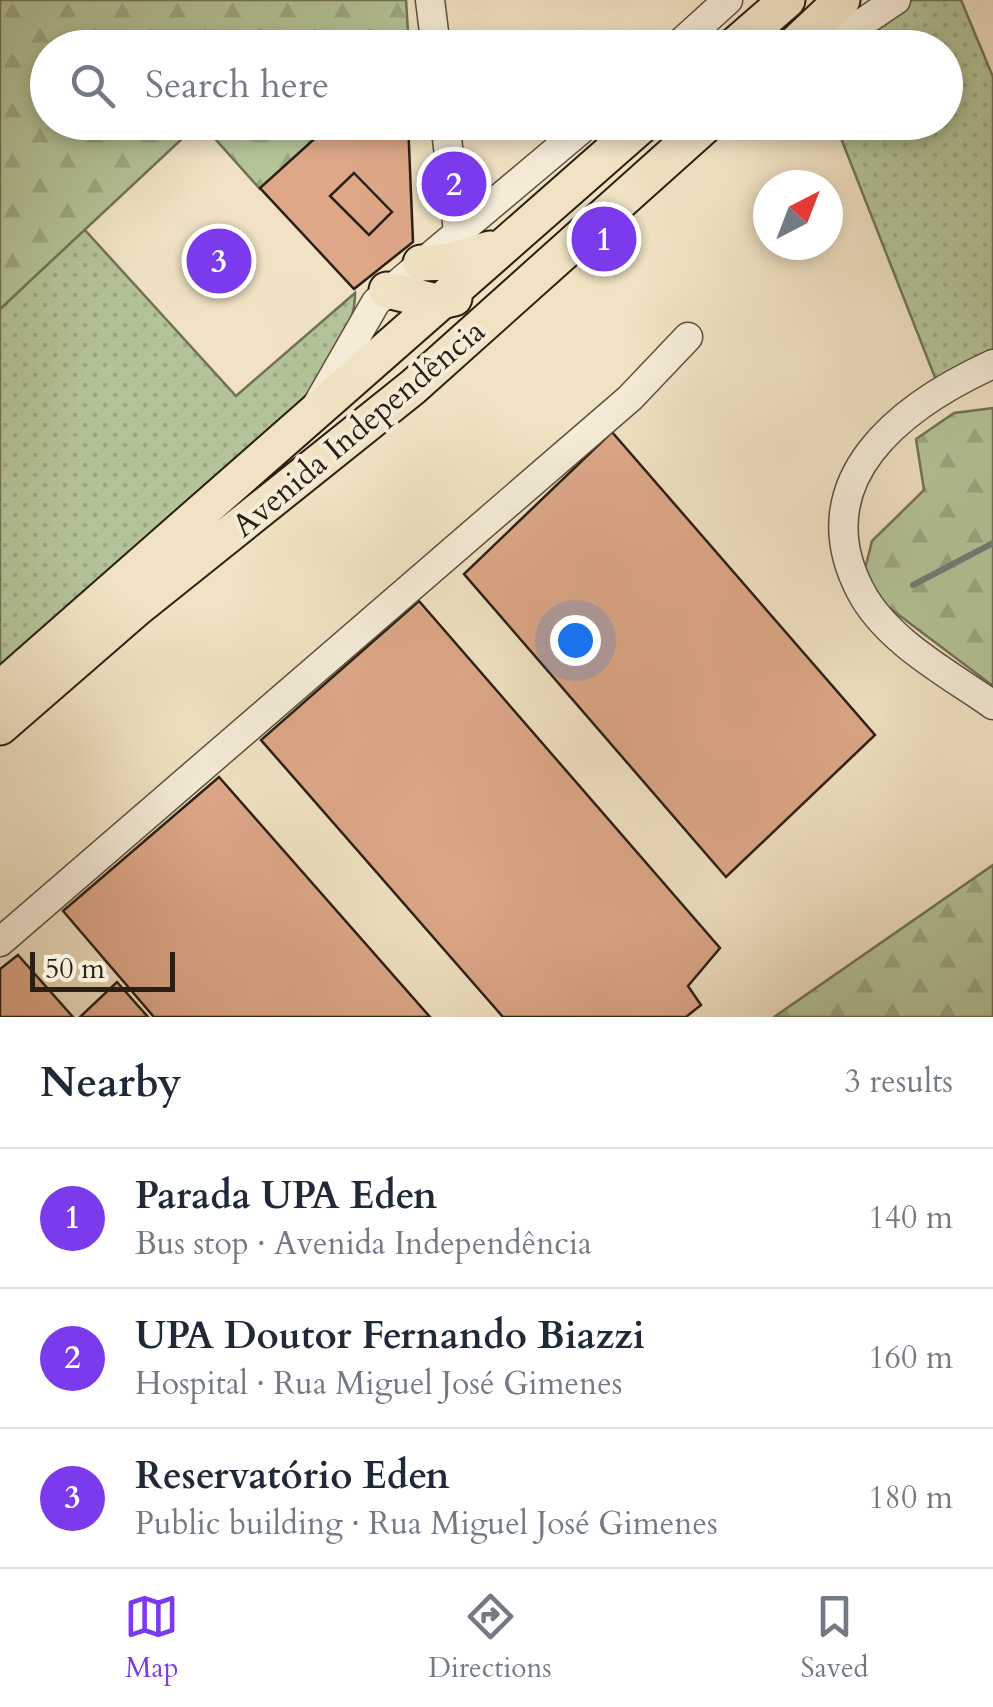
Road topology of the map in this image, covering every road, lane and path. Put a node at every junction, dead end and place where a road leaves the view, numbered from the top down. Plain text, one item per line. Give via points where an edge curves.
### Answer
1 (430, 0) edge
2 (728, 0) edge
3 (787, 0) edge
4 (842, 0) edge
5 (896, 0) edge
6 (434, 30) edge
7 (695, 30) edge
8 (753, 30) edge
9 (810, 30) edge
10 (852, 30) edge
11 (447, 140) edge
12 (568, 140) edge
13 (623, 140) edge
14 (690, 140) edge
15 (694, 140) edge
16 (677, 152) junction
17 (591, 229) junction
18 (458, 231) junction
19 (505, 243) junction
20 (421, 263) junction
21 (387, 290) junction
22 (437, 302) junction
23 (688, 337) dead end
24 (993, 364) edge
25 (312, 414) junction
26 (0, 689) edge
27 (993, 706) edge
28 (0, 727) edge
29 (0, 942) edge

1 - 6 street
2 - 7 street
3 - 8 main road
4 - 9 main road
5 - 10 street
11 - 18 street
12 - 18 street
13 - 19 main road, Avenida Independência
14 - 16 main road, Avenida Independência
15 - 16 street
16 - 17 main road, Avenida Independência
17 - 22 main road via 520,272
17 - 28 main road, Avenida Independência via 414,387
18 - 20 street
19 - 20 main road via 447,262
19 - 22 main road, Avenida Independência
20 - 21 street
21 - 22 main road
21 - 25 street via 366,314
22 - 25 main road, Avenida Independência
23 - 29 street via 630,398
24 - 27 street via 910,409 854,474 845,514 845,545 860,592 902,640
25 - 26 main road, Avenida Independência

